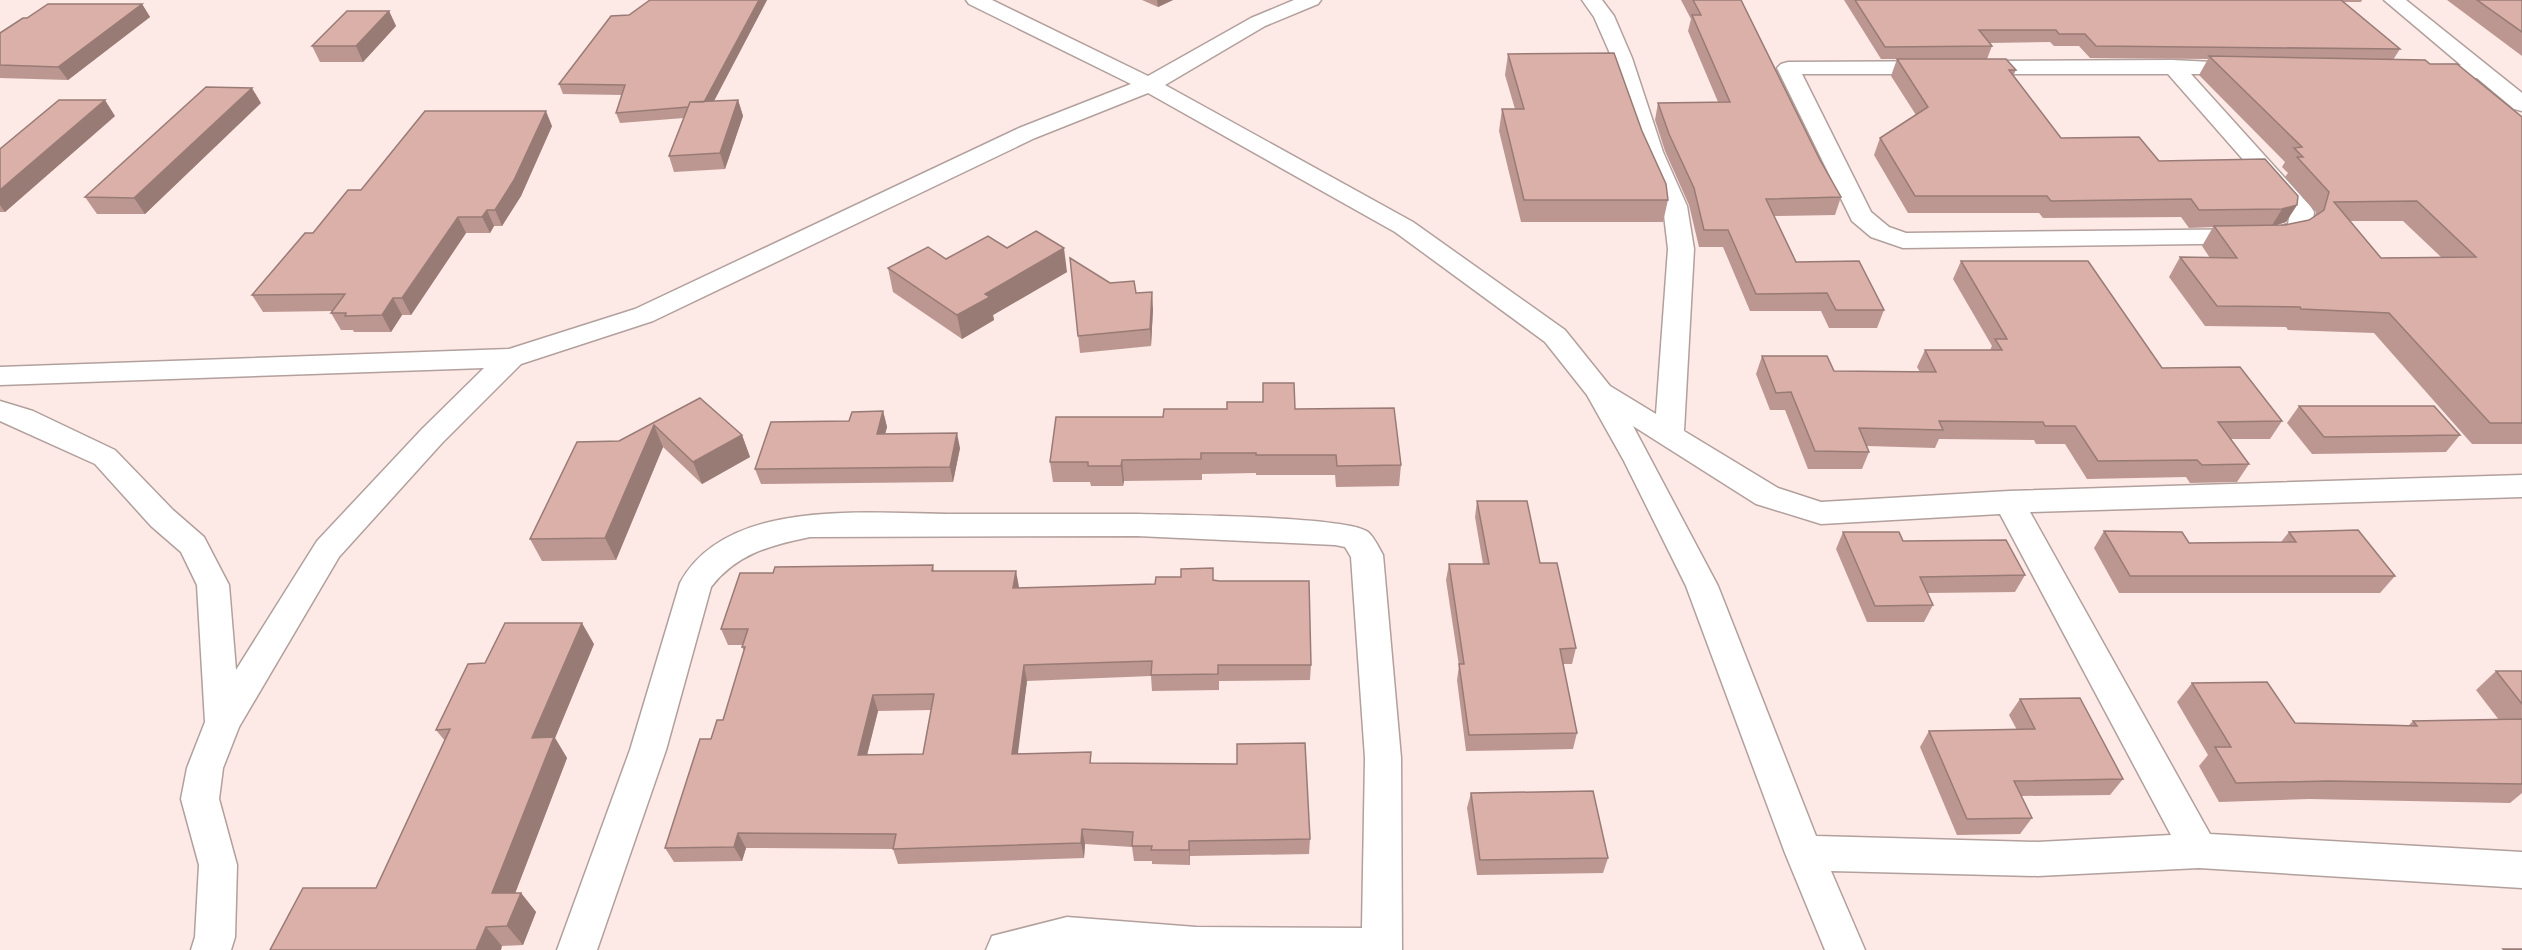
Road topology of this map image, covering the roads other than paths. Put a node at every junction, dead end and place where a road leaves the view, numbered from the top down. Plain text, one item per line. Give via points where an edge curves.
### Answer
1 (976, 0) edge
2 (1311, 0) edge
3 (1592, 0) edge
4 (2394, 0) edge
5 (2172, 66) junction
6 (2268, 68) edge
7 (2411, 71) edge
8 (2483, 72) junction
9 (1149, 85) junction
10 (2522, 104) edge
11 (511, 357) junction
12 (0, 376) edge
13 (1598, 390) junction
14 (0, 411) edge
15 (1669, 437) junction
16 (2521, 487) edge
17 (2009, 502) junction
18 (223, 722) junction
19 (2199, 851) junction
20 (1803, 853) junction
21 (2522, 870) edge
22 (1382, 949) edge
23 (211, 950) edge
24 (577, 950) edge
25 (1006, 950) edge
26 (1845, 950) edge

1 - 9 street
2 - 9 street via 1258,22
3 - 15 street via 1604,16 1622,58 1651,152 1675,206 1681,249
4 - 8 street
5 - 5 street via 2302,212 2300,228 2272,236 1903,241 1880,232 1862,216 1788,68
5 - 6 street
7 - 8 street
8 - 10 street
9 - 11 street via 1027,133 644,315
9 - 13 street via 1404,227 1555,336
11 - 12 street
11 - 18 street via 328,549
13 - 15 street
13 - 20 street via 1702,586
14 - 18 street via 105,457 193,545 213,585
15 - 17 street via 1767,496 1821,513
16 - 17 street
17 - 19 street
18 - 23 street via 205,768 200,799 218,865
19 - 20 street via 2038,859
19 - 21 street
20 - 26 street
22 - 24 street via 1383,758 1366,555 1356,539 1335,532 1137,525 910,525 810,526 765,535 728,550 704,570 696,583 648,750
22 - 25 street via 1196,946 1067,936

